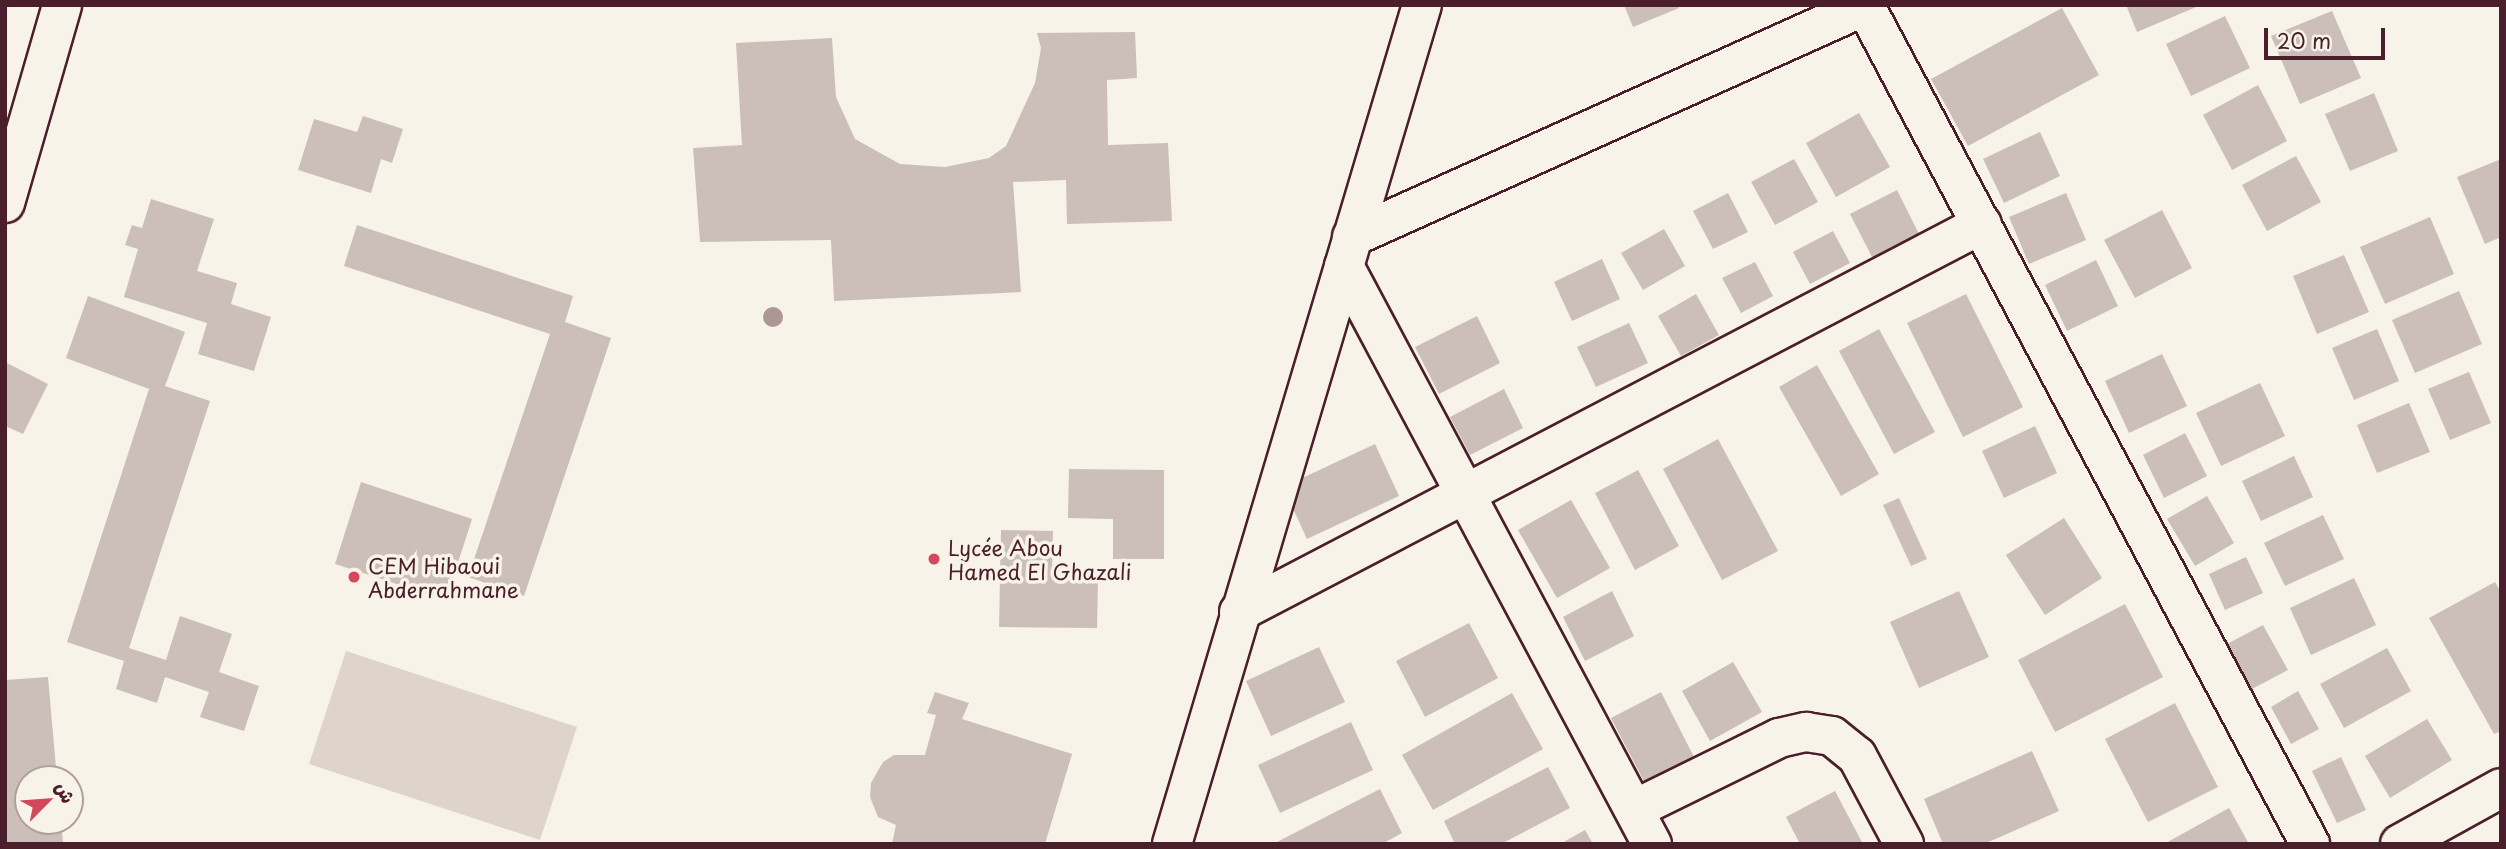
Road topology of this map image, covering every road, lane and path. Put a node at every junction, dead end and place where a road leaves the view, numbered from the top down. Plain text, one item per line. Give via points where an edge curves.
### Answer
1 (62, 5) edge
2 (1422, 5) edge
3 (1866, 6) edge
4 (5, 203) edge
5 (1982, 224) junction
6 (1348, 251) junction
7 (1466, 496) junction
8 (1239, 612) junction
9 (2501, 788) edge
10 (1635, 809) junction
11 (1172, 844) edge
12 (1651, 844) edge
13 (1904, 844) edge
14 (2310, 844) edge
15 (2400, 844) edge

1 - 4 street
2 - 6 street
3 - 5 street
3 - 6 street
5 - 7 street
5 - 14 street
6 - 7 street
6 - 8 street
7 - 8 street
7 - 10 street
8 - 11 street
9 - 15 street
10 - 12 street
10 - 13 street via 1779,738 1806,732 1832,736 1857,756

